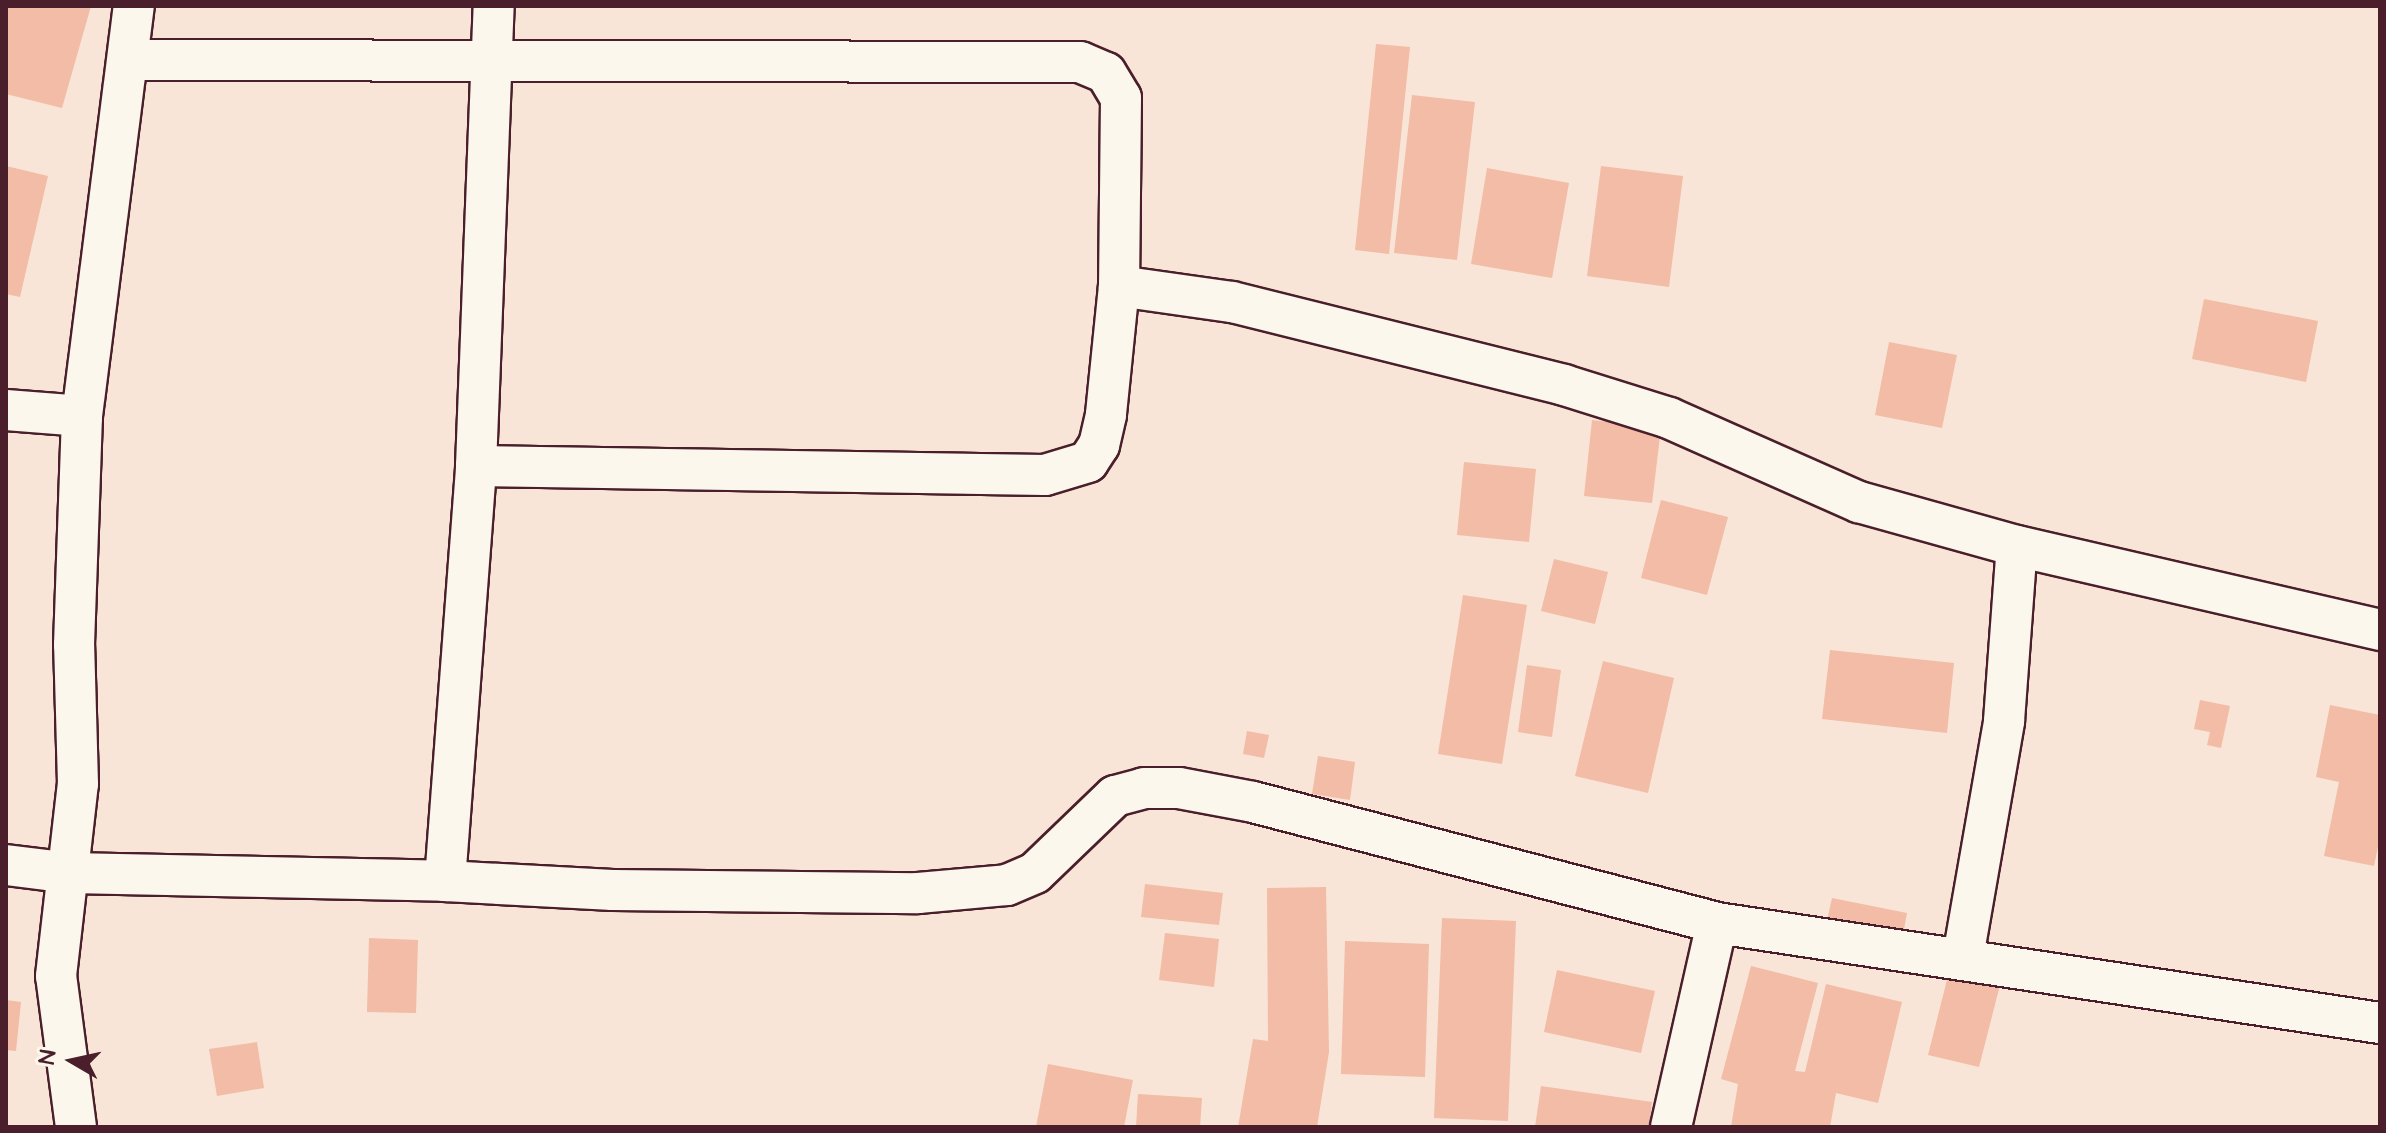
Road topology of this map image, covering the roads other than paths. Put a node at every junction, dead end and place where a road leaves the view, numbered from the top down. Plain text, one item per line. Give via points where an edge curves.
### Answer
1 (134, 6) edge
2 (494, 6) edge
3 (129, 60) junction
4 (494, 61) junction
5 (1119, 286) junction
6 (6, 410) edge
7 (82, 416) junction
8 (476, 466) junction
9 (2017, 546) junction
10 (2380, 630) edge
11 (6, 865) edge
12 (70, 873) junction
13 (445, 881) junction
14 (1717, 923) junction
15 (1963, 957) junction
16 (2380, 1023) edge
17 (76, 1127) edge
18 (1671, 1127) edge

1 - 3 street
2 - 4 street
3 - 4 street
3 - 7 street
4 - 5 street via 1080,62 1106,73 1121,98
4 - 8 street
5 - 8 street via 1099,445 1088,462 1071,471 1045,475
5 - 9 street via 1232,302 1564,385 1669,418 1859,502
6 - 7 street
7 - 12 street via 74,645 78,784
8 - 13 street
9 - 10 street
9 - 15 street via 2004,721
11 - 12 street
12 - 13 street
12 - 17 street via 56,976
13 - 14 street via 613,890 888,893 1007,885 1035,873 1115,796 1144,788 1179,788 1253,802
14 - 15 street
14 - 18 street
15 - 16 street

